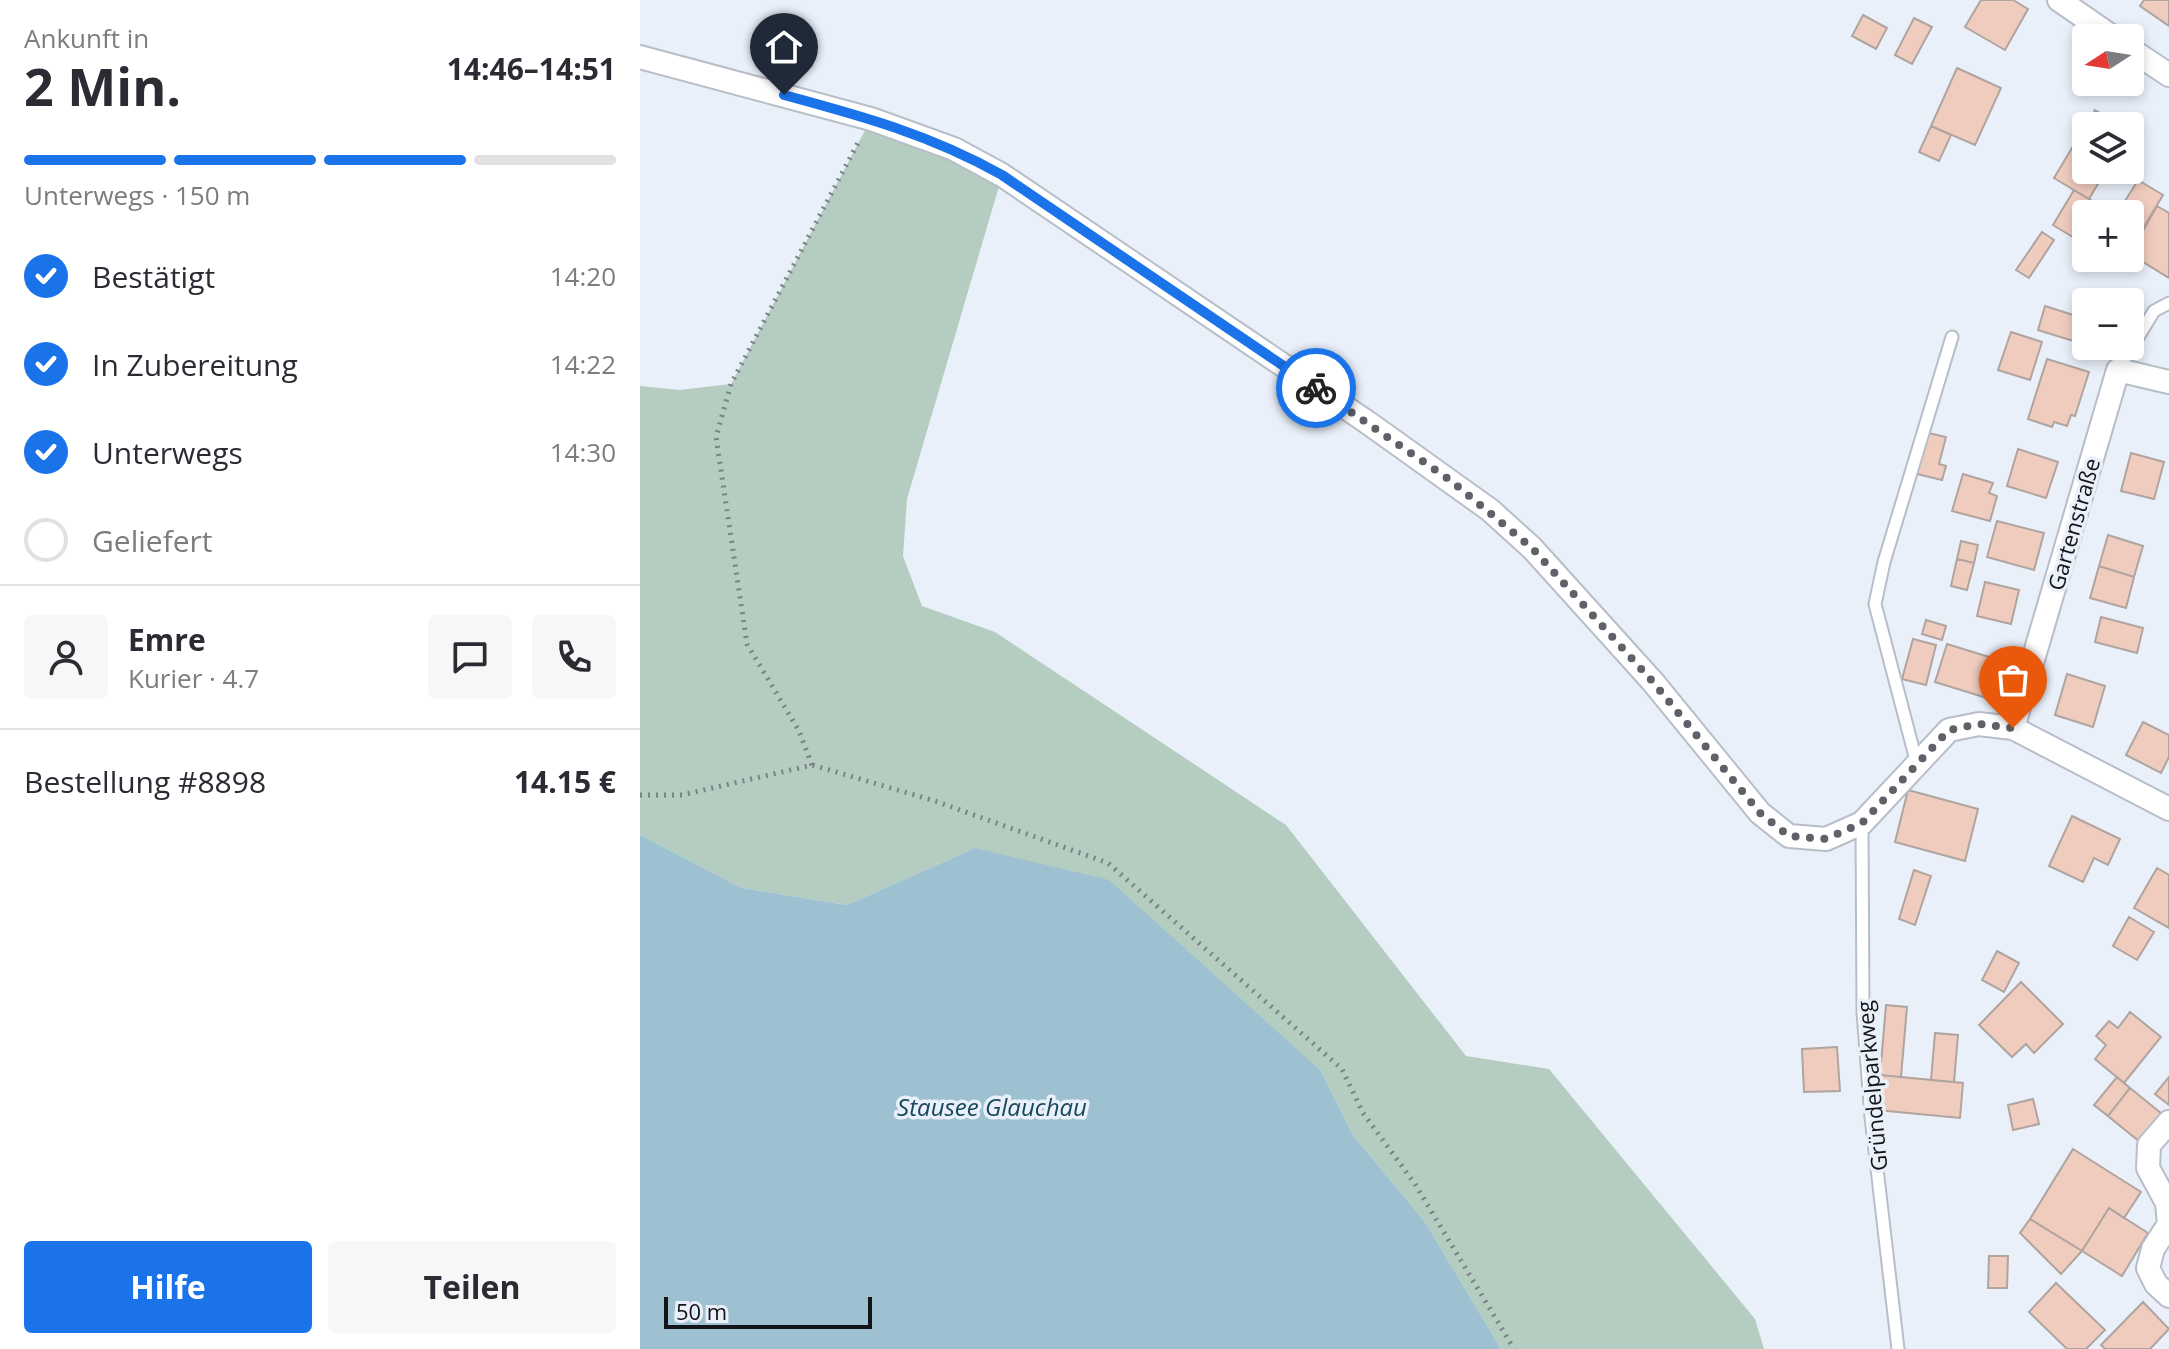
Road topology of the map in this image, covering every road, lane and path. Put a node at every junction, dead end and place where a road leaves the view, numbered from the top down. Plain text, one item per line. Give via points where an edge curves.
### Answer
1 (2059, 0) edge
2 (2094, 24) edge
3 (640, 57) edge
4 (2144, 58) edge
5 (2169, 75) edge
6 (871, 119) junction
7 (2169, 303) edge
8 (1952, 337) dead end
9 (2118, 370) junction
10 (2169, 382) edge
11 (2013, 728) junction
12 (1917, 764) junction
13 (812, 765) junction
14 (640, 795) edge
15 (2169, 809) edge
16 (1862, 823) junction
17 (2169, 1122) edge
18 (2169, 1296) edge
19 (1514, 1349) edge
20 (1898, 1349) edge

1 - 2 street
3 - 6 street
4 - 5 street
6 - 13 path via 731,384 716,437 747,644 799,731
6 - 16 street via 954,149 1002,175 1490,510 1532,548 1653,682 1760,813 1789,836 1826,839
7 - 9 lane via 2154,311
8 - 12 lane via 1875,604
9 - 10 street
9 - 11 street, Gartenstraße
11 - 12 street via 1979,724 1949,730
11 - 15 street
12 - 16 street
13 - 14 path via 682,795
13 - 19 path via 935,801 1108,863 1342,1069 1363,1113 1415,1184
16 - 20 lane, Gründelparkweg via 1866,1057
17 - 18 street via 2149,1145 2148,1168 2167,1203 2169,1224 2148,1268

